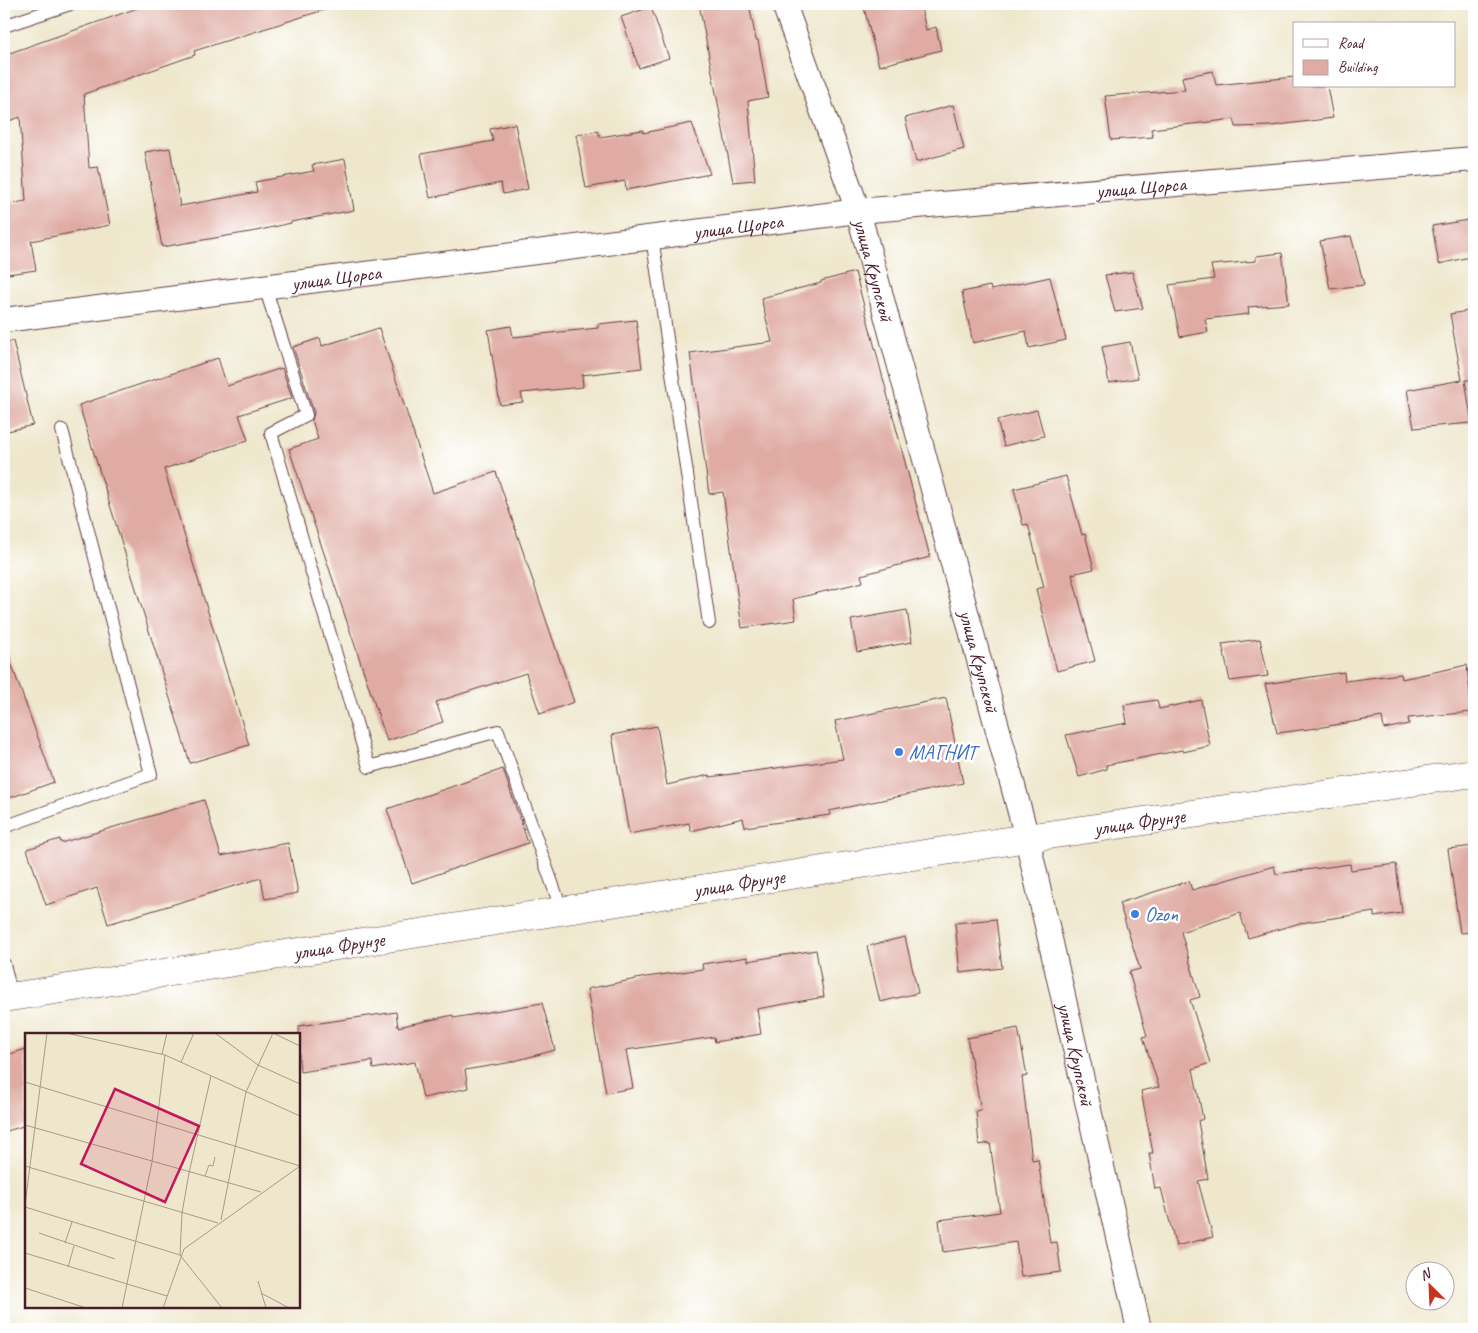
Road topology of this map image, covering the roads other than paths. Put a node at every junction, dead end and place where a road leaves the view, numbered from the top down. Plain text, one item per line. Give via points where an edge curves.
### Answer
1 (70, 4) edge
2 (784, 4) edge
3 (4, 26) edge
4 (1474, 159) edge
5 (858, 211) junction
6 (652, 237) junction
7 (265, 287) junction
8 (4, 320) edge
9 (62, 430) dead end
10 (709, 623) dead end
11 (1474, 773) edge
12 (4, 827) edge
13 (1027, 838) junction
14 (562, 911) junction
15 (4, 964) edge
16 (8, 997) edge
17 (1140, 1329) edge

1 - 3 lane
2 - 5 street, улица Крупской
4 - 5 street, улица Щорса
5 - 6 street, улица Щорса
5 - 13 street, улица Крупской
6 - 7 street, улица Щорса
6 - 10 lane
7 - 8 street, улица Щорса
7 - 14 lane via 306,415 271,433 369,767 498,731
9 - 12 lane via 151,774
11 - 13 main road, улица Фрунзе
13 - 14 main road, улица Фрунзе
13 - 17 street, улица Крупской
14 - 16 main road, улица Фрунзе
15 - 16 lane

